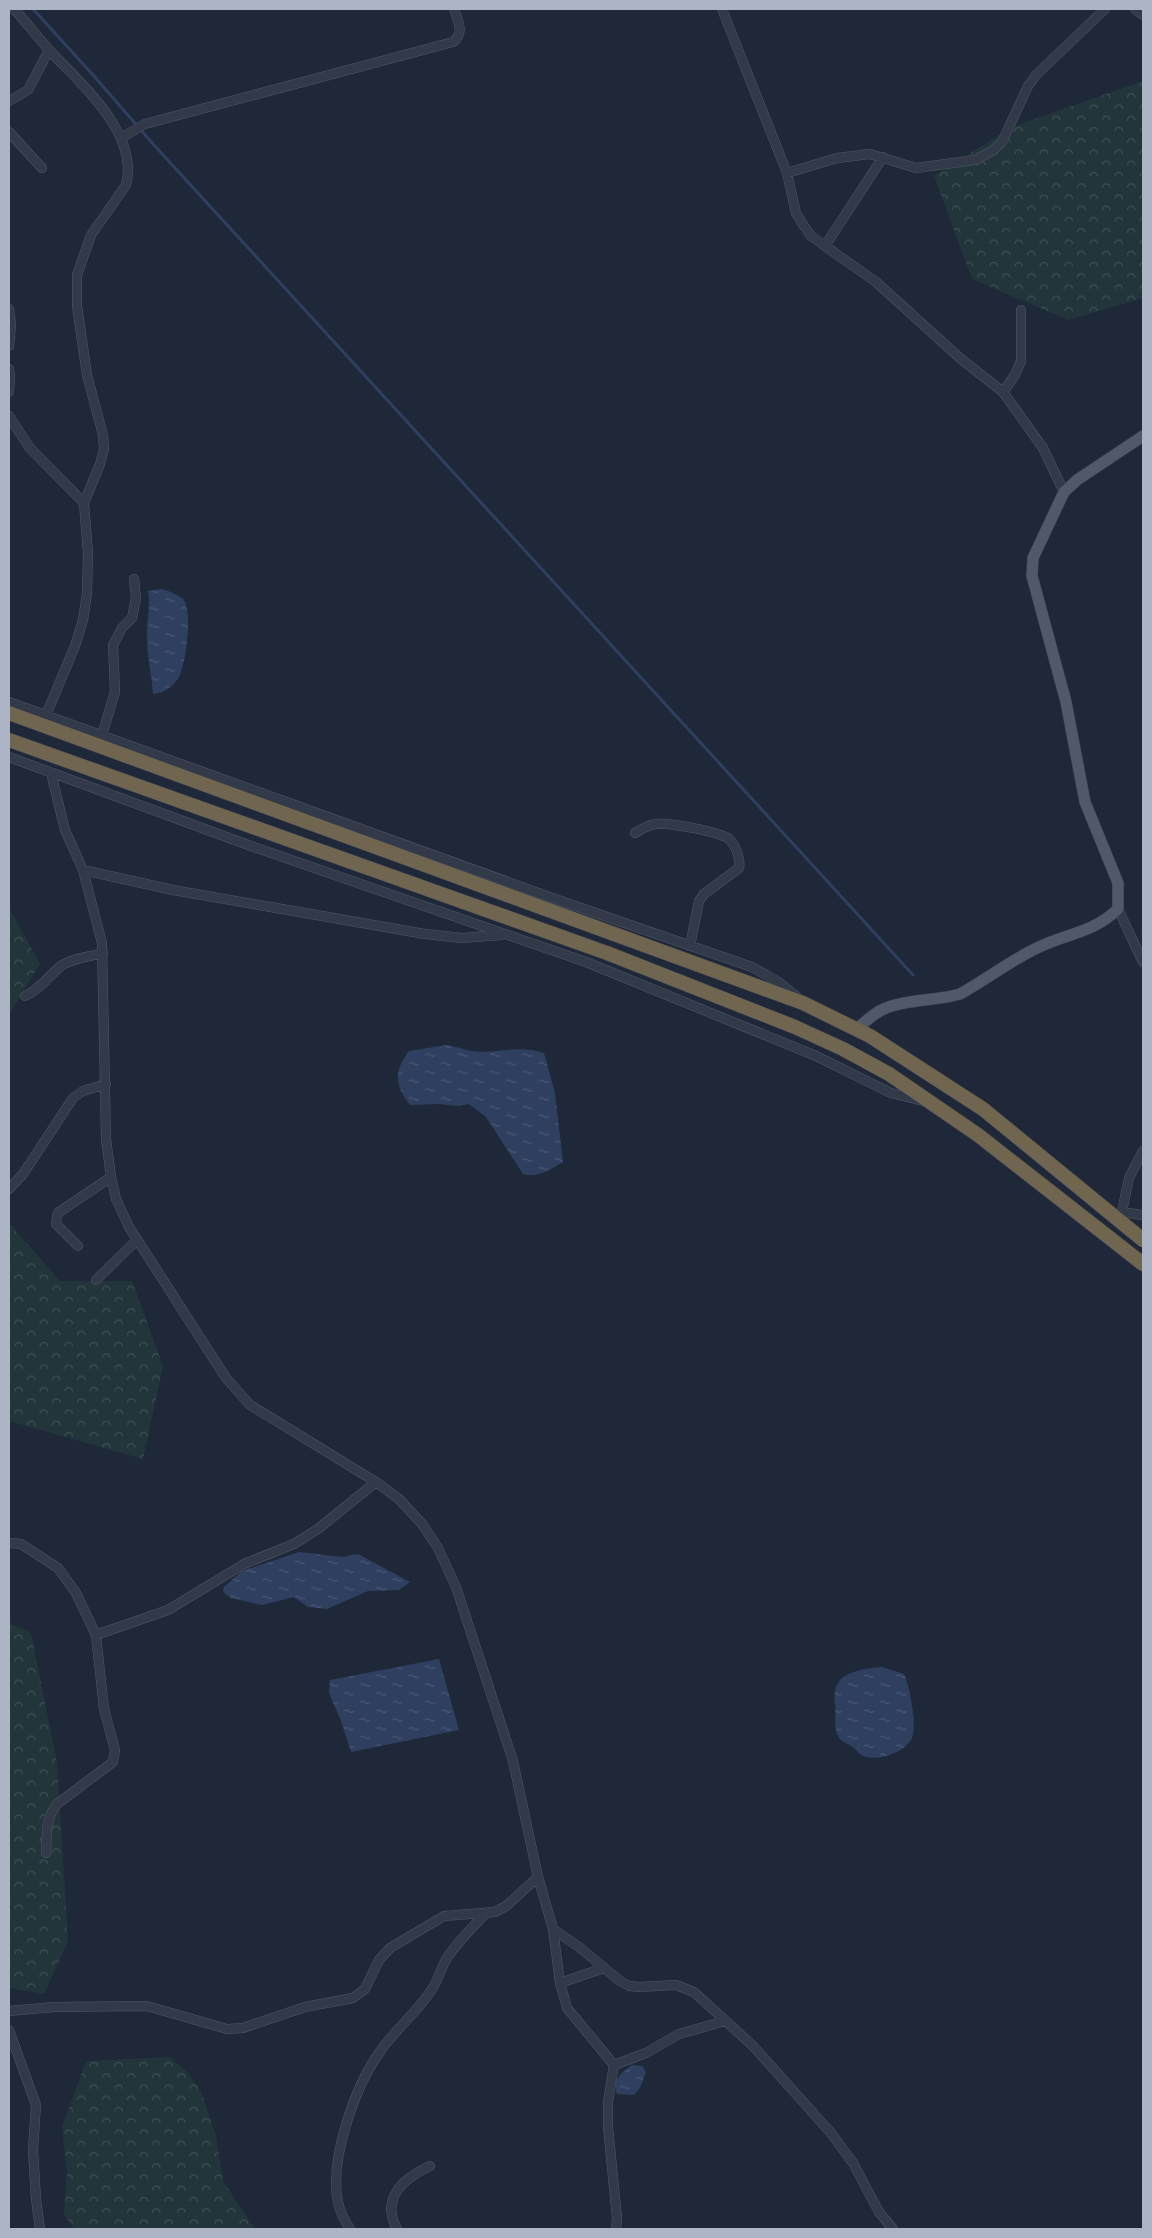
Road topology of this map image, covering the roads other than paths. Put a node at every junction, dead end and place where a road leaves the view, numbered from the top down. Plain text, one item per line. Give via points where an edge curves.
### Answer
1 (14, 9) edge
2 (454, 9) edge
3 (722, 9) edge
4 (1105, 9) edge
5 (1135, 9) edge
6 (1143, 15) edge
7 (49, 50) junction
8 (9, 101) edge
9 (9, 132) edge
10 (121, 138) junction
11 (883, 157) junction
12 (42, 168) dead end
13 (787, 173) junction
14 (825, 246) junction
15 (9, 309) edge
16 (1021, 310) dead end
17 (9, 346) edge
18 (9, 369) edge
19 (9, 392) edge
20 (1003, 392) junction
21 (9, 416) edge
22 (1143, 436) edge
23 (1064, 492) junction
24 (84, 503) junction
25 (134, 579) dead end
26 (9, 702) edge
27 (9, 713) edge
28 (46, 715) junction
29 (102, 735) junction
30 (9, 740) edge
31 (9, 757) edge
32 (51, 773) junction
33 (635, 833) dead end
34 (83, 870) junction
35 (1118, 908) junction
36 (505, 934) junction
37 (690, 946) junction
38 (103, 954) junction
39 (1143, 962) edge
40 (25, 996) dead end
41 (803, 1002) junction
42 (857, 1028) junction
43 (106, 1084) junction
44 (933, 1104) junction
45 (1143, 1151) edge
46 (111, 1178) junction
47 (9, 1189) edge
48 (1143, 1215) edge
49 (1121, 1216) junction
50 (137, 1240) junction
51 (1143, 1240) edge
52 (78, 1246) dead end
53 (1143, 1264) edge
54 (96, 1280) dead end
55 (376, 1482) junction
56 (9, 1543) edge
57 (96, 1635) junction
58 (46, 1853) dead end
59 (538, 1877) junction
60 (485, 1914) junction
61 (553, 1929) junction
62 (604, 1968) junction
63 (560, 1983) junction
64 (9, 2011) edge
65 (725, 2021) junction
66 (9, 2030) edge
67 (614, 2065) junction
68 (430, 2166) dead end
69 (40, 2229) edge
70 (350, 2229) edge
71 (397, 2229) edge
72 (616, 2229) edge
73 (893, 2229) edge

1 - 7 street
2 - 10 street via 460,31 453,42 146,124
3 - 13 street
4 - 11 street via 1036,75 1002,142 992,151 975,160 916,168
5 - 6 street
7 - 8 street via 28,90
7 - 10 street via 103,107
9 - 12 street
10 - 24 street via 128,165 126,185 91,235 77,275 77,306 87,375 104,450
11 - 13 street via 870,154 837,158
11 - 14 street
13 - 14 street via 796,213 811,236
14 - 20 street via 876,282 961,359
15 - 17 street
16 - 20 street via 1021,361
18 - 19 street
20 - 23 street via 1043,448
21 - 24 street via 29,447
22 - 23 main road
23 - 35 main road via 1033,558 1032,576 1066,702 1085,802 1118,883
24 - 28 street via 88,553 83,620
25 - 29 street via 136,598 132,618 113,645 115,692
26 - 28 street
27 - 41 highway
28 - 29 street
29 - 37 street
30 - 44 highway via 607,953 795,1027 843,1048
31 - 32 street
32 - 34 street via 65,830
32 - 36 street
33 - 37 street via 649,826 667,824 722,836 732,842 739,868 699,901
34 - 36 street via 173,890 425,934 462,938
34 - 38 street
35 - 39 street
35 - 42 main road via 1106,920 1041,946 960,994 885,1008
36 - 44 street via 586,962 757,1031 891,1093
37 - 41 street via 765,973
38 - 40 street via 69,962 40,988
38 - 43 street via 102,1032
41 - 42 highway
42 - 49 highway via 983,1109
43 - 46 street via 106,1139
43 - 47 street via 78,1093 23,1174
44 - 53 highway via 978,1135
45 - 49 street via 1129,1178
46 - 50 street via 116,1200
46 - 52 street via 57,1216 56,1224
48 - 49 street
49 - 51 highway
50 - 54 street
50 - 55 street via 239,1395 250,1405
55 - 57 street via 318,1529 294,1544 244,1564 168,1610
55 - 59 street via 399,1499 422,1524 438,1548 456,1587 512,1761
56 - 57 street via 21,1544 58,1568 76,1593
57 - 58 street via 104,1709 115,1756 113,1762 57,1804 48,1821
59 - 60 street via 506,1906
59 - 61 street
60 - 64 street via 444,1916 390,1948 379,1960 365,1989 353,1998 305,2007 242,2028 227,2030 146,2006
60 - 70 street via 450,1953 433,1988 402,2023 366,2074 347,2120 339,2155 337,2200
61 - 62 street
61 - 63 street
62 - 63 street
62 - 65 street via 629,1986 686,1988
63 - 67 street via 567,2008
65 - 67 street via 679,2034
65 - 73 street via 753,2046 831,2133 853,2163 879,2212
66 - 69 street via 36,2105 34,2150
67 - 72 street via 608,2127
68 - 71 street via 413,2174 395,2195 390,2207

